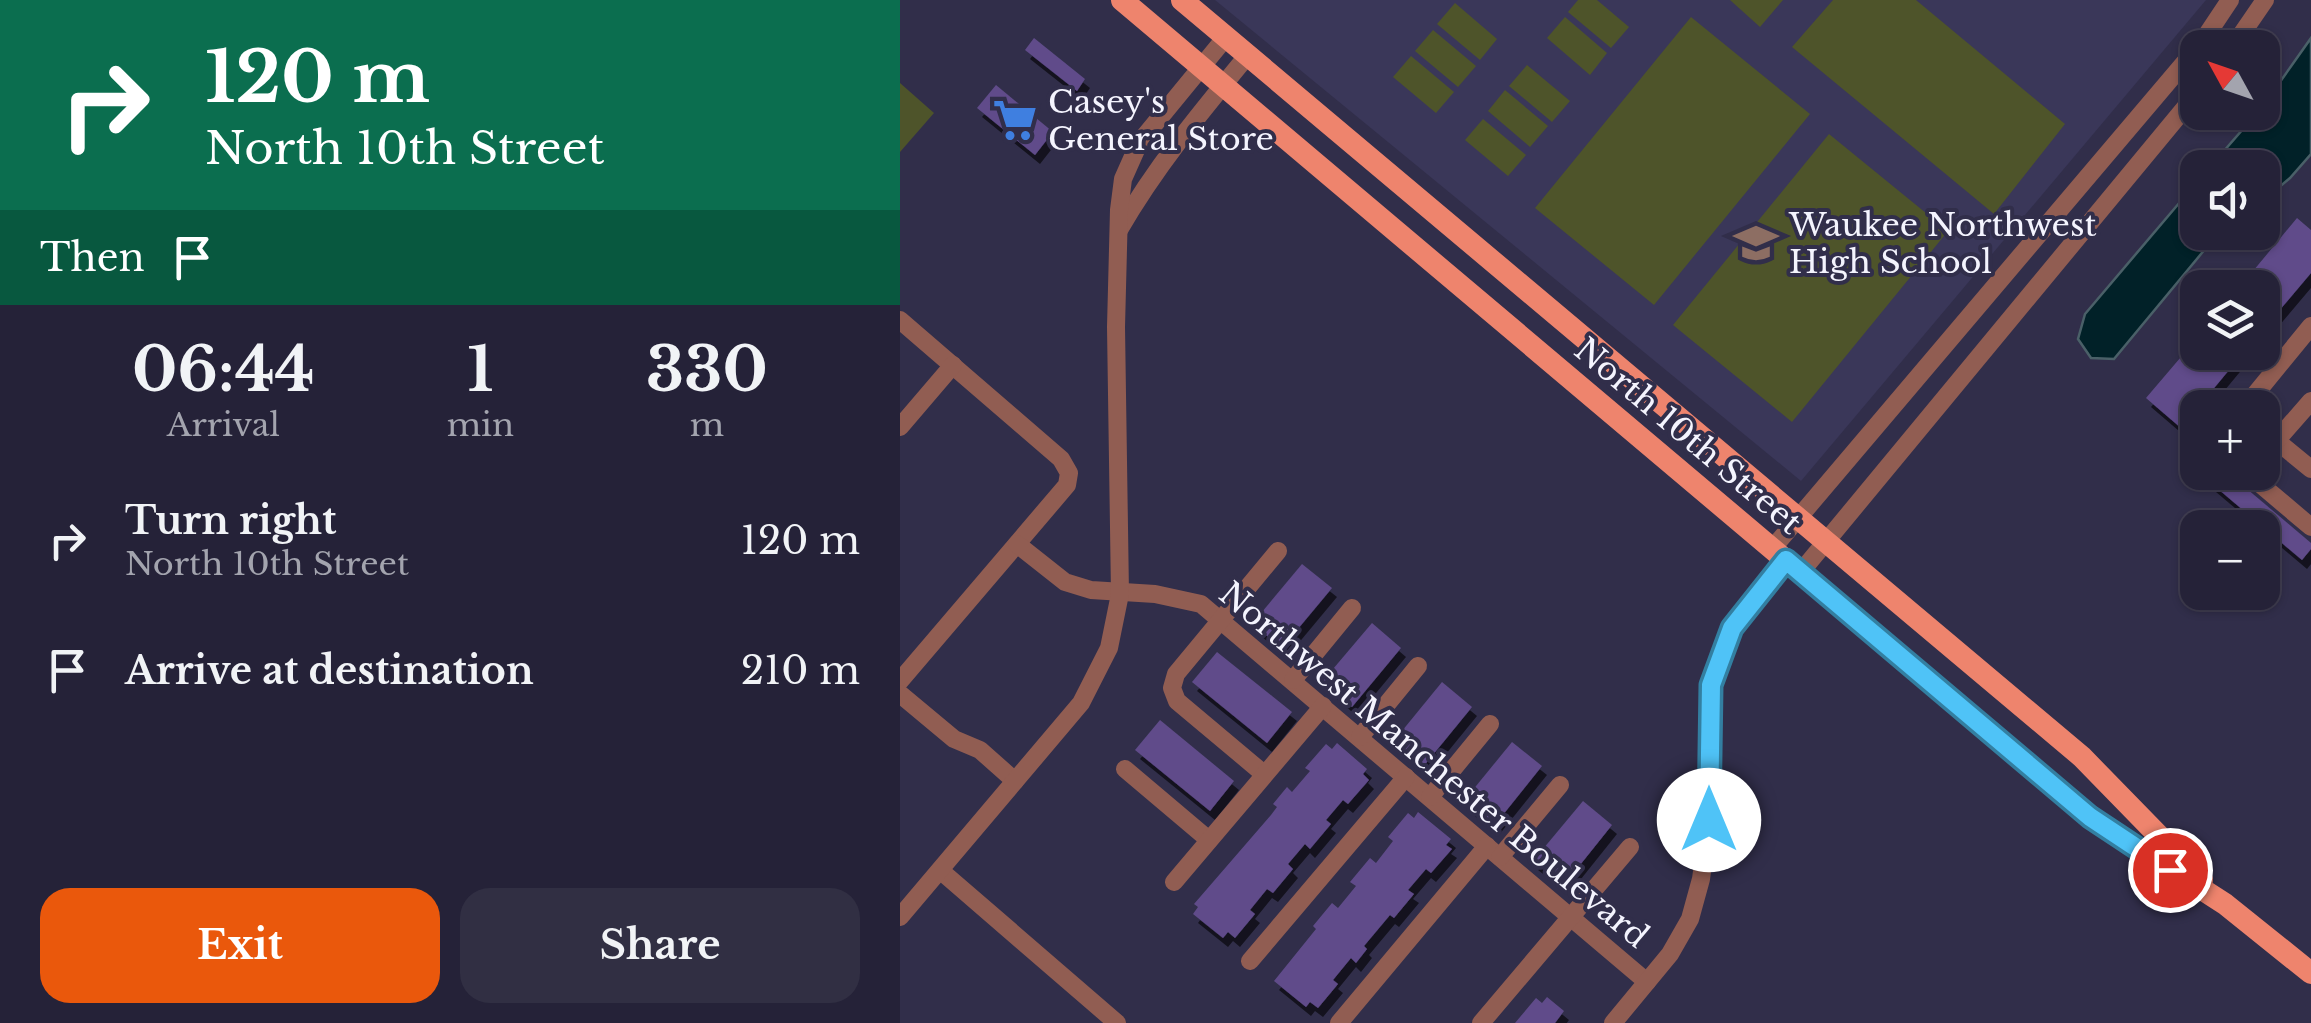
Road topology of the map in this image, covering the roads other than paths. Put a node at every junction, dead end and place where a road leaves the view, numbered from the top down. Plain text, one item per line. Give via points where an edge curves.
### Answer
1 (1122, 0) edge
2 (1182, 0) edge
3 (2230, 0) edge
4 (2265, 0) edge
5 (2244, 30) edge
6 (1226, 36) junction
7 (1248, 56) junction
8 (1200, 67) junction
9 (1223, 86) junction
10 (2180, 114) edge
11 (1119, 230) junction
12 (900, 320) edge
13 (2311, 326) edge
14 (953, 365) junction
15 (2259, 390) edge
16 (2311, 400) edge
17 (2280, 426) edge
18 (900, 427) edge
19 (2280, 443) edge
20 (2311, 469) edge
21 (2268, 490) edge
22 (1798, 518) junction
23 (2311, 527) edge
24 (1826, 542) junction
25 (1017, 544) junction
26 (1278, 550) dead end
27 (1786, 561) junction
28 (1120, 594) junction
29 (1352, 608) dead end
30 (1222, 620) junction
31 (1418, 666) dead end
32 (1294, 680) junction
33 (900, 681) edge
34 (900, 694) edge
35 (1324, 706) junction
36 (1490, 724) dead end
37 (1360, 736) junction
38 (1125, 770) dead end
39 (1264, 774) junction
40 (1406, 777) junction
41 (1015, 781) junction
42 (1560, 784) dead end
43 (1430, 797) junction
44 (1209, 840) junction
45 (1630, 847) dead end
46 (1494, 852) junction
47 (941, 870) junction
48 (1174, 882) dead end
49 (2224, 904) junction
50 (900, 917) edge
51 (1570, 917) junction
52 (1250, 961) dead end
53 (2311, 972) edge
54 (1647, 982) junction
55 (1117, 1023) edge
56 (1338, 1023) edge
57 (1481, 1023) edge
58 (1613, 1023) edge

1 - 8 main road, North 10th Street
2 - 6 main road, North 10th Street
3 - 22 street via 2202,42
4 - 5 street
6 - 7 main road, North 10th Street
6 - 8 street
7 - 9 street
7 - 22 main road, North 10th Street
8 - 9 main road, North 10th Street
8 - 11 street via 1139,143 1124,179
9 - 11 street via 1154,172
9 - 27 main road, North 10th Street
10 - 24 street
11 - 28 street
12 - 14 street
13 - 15 street
14 - 18 street
14 - 25 street via 1069,473
16 - 17 street
19 - 20 street
21 - 23 street
22 - 24 main road, North 10th Street
22 - 27 street
24 - 27 street
24 - 49 main road, North 10th Street via 2082,757
25 - 28 street, Northwest Manchester Boulevard via 1065,582
25 - 33 street
26 - 30 street
27 - 49 main road, North 10th Street via 2090,817
27 - 54 street via 1732,628 1711,685 1701,880 1690,919
28 - 30 street, Northwest Manchester Boulevard via 1178,598
28 - 41 street via 1109,648 1081,703
29 - 32 street
30 - 32 street, Northwest Manchester Boulevard
30 - 39 street via 1176,674 1172,688 1176,701
31 - 37 street
32 - 35 street, Northwest Manchester Boulevard
34 - 41 street
35 - 37 street, Northwest Manchester Boulevard
35 - 39 street
36 - 43 street
37 - 40 street, Northwest Manchester Boulevard
38 - 44 street
39 - 44 street
40 - 43 street, Northwest Manchester Boulevard
40 - 52 street
41 - 47 street
42 - 46 street
43 - 46 street, Northwest Manchester Boulevard
44 - 48 street
45 - 51 street
46 - 51 street, Northwest Manchester Boulevard
46 - 56 street
47 - 50 street
47 - 55 street
49 - 53 main road, North 10th Street
51 - 54 street, Northwest Manchester Boulevard
51 - 57 street
54 - 58 street

